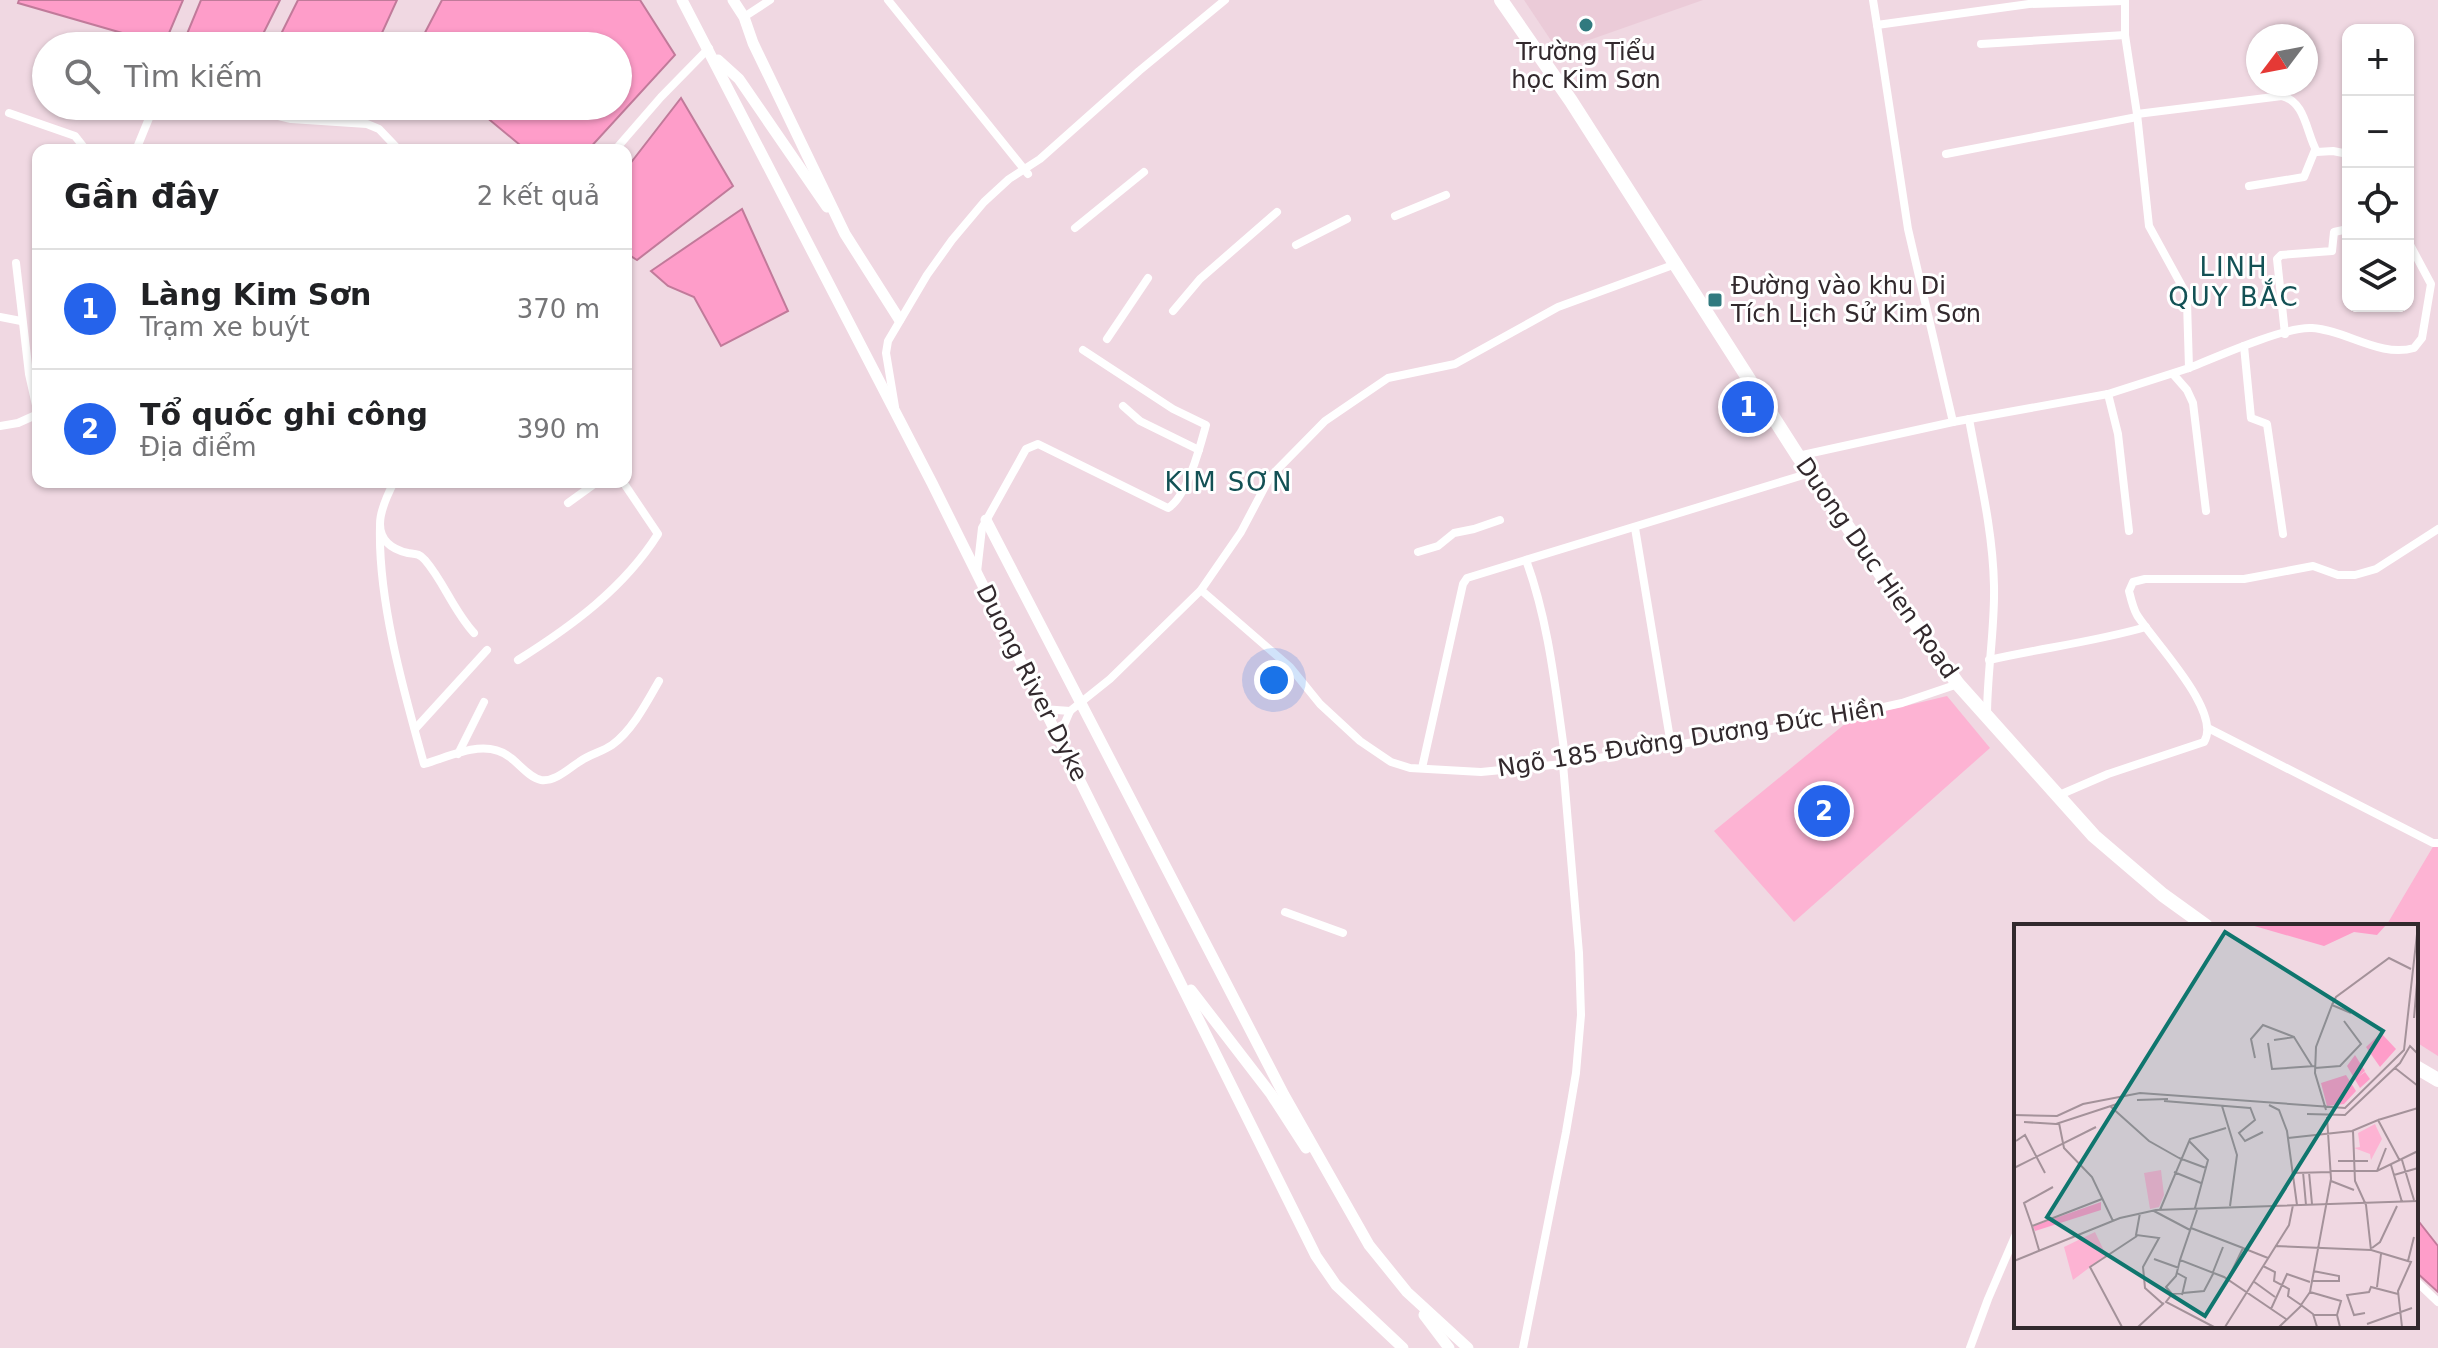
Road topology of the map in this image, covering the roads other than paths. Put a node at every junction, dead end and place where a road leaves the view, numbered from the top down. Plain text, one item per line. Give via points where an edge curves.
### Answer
1 (682, 0) edge
2 (733, 0) edge
3 (770, 0) edge
4 (903, 0) edge
5 (1501, 0) edge
6 (1873, 0) edge
7 (1221, 1) edge
8 (2124, 1) edge
9 (891, 3) edge
10 (744, 17) junction
11 (1877, 25) junction
12 (2125, 35) junction
13 (1981, 44) dead end
14 (711, 52) junction
15 (9, 113) dead end
16 (2137, 115) junction
17 (148, 120) edge
18 (306, 120) edge
19 (81, 144) edge
20 (138, 144) edge
21 (393, 144) edge
22 (620, 144) edge
23 (2315, 150) junction
24 (2342, 153) edge
25 (1946, 154) dead end
26 (1026, 172) junction
27 (1144, 172) dead end
28 (2249, 186) dead end
29 (1446, 195) dead end
30 (1277, 212) dead end
31 (1395, 216) dead end
32 (1347, 219) dead end
33 (1075, 228) dead end
34 (2342, 230) edge
35 (845, 234) junction
36 (1296, 245) dead end
37 (2414, 251) edge
38 (16, 263) dead end
39 (1673, 265) junction
40 (1148, 278) dead end
41 (2435, 284) edge
42 (1173, 311) dead end
43 (0, 317) edge
44 (899, 319) junction
45 (21, 321) junction
46 (2285, 334) junction
47 (1107, 339) dead end
48 (2244, 346) junction
49 (1083, 350) dead end
50 (2189, 368) junction
51 (2173, 374) junction
52 (32, 387) edge
53 (2108, 394) junction
54 (1123, 406) dead end
55 (895, 413) junction
56 (32, 417) edge
57 (1969, 419) junction
58 (1953, 422) junction
59 (0, 426) edge
60 (1199, 450) junction
61 (1798, 456) junction
62 (1810, 473) junction
63 (391, 488) edge
64 (589, 488) edge
65 (627, 488) edge
66 (568, 503) dead end
67 (2206, 511) dead end
68 (986, 520) junction
69 (1500, 520) dead end
70 (380, 527) junction
71 (1635, 528) junction
72 (2438, 529) edge
73 (2129, 531) dead end
74 (2283, 534) dead end
75 (1418, 552) dead end
76 (1526, 560) junction
77 (977, 573) junction
78 (1201, 590) junction
79 (2146, 627) junction
80 (474, 633) dead end
81 (487, 650) dead end
82 (518, 660) dead end
83 (1989, 660) junction
84 (659, 681) dead end
85 (1958, 684) junction
86 (484, 702) dead end
87 (1080, 703) junction
88 (1043, 709) junction
89 (1070, 711) junction
90 (1987, 718) junction
91 (2208, 728) junction
92 (415, 729) junction
93 (1059, 737) junction
94 (1671, 745) junction
95 (458, 754) junction
96 (1564, 764) junction
97 (1422, 768) junction
98 (2057, 796) junction
99 (2438, 843) edge
100 (1285, 912) dead end
101 (2203, 924) edge
102 (1343, 933) dead end
103 (1176, 971) junction
104 (2418, 1068) edge
105 (2438, 1080) edge
106 (2014, 1239) edge
107 (1369, 1245) junction
108 (2418, 1283) edge
109 (1407, 1292) junction
110 (2438, 1302) edge
111 (1403, 1348) edge
112 (1449, 1348) edge
113 (1468, 1348) edge
114 (1523, 1348) edge
115 (1970, 1348) edge

1 - 14 main road, Duong River Dyke
2 - 10 main road
3 - 10 street
4 - 9 street
5 - 39 highway, Duong Duc Hien Road
6 - 11 street
7 - 26 street
8 - 11 street via 2029,4
8 - 12 street
9 - 26 street
10 - 35 main road
11 - 58 street via 1908,229
12 - 13 street
12 - 16 street
14 - 22 street
14 - 35 main road via 739,79
14 - 55 main road, Duong River Dyke
15 - 19 street via 75,136
16 - 23 street via 2282,96 2300,108
16 - 25 street
16 - 50 street via 2149,226 2187,302
17 - 20 street
18 - 21 street via 367,124
23 - 24 street
23 - 28 street via 2304,177
26 - 44 street via 984,202
27 - 33 street
29 - 31 street
30 - 42 street via 1200,279
32 - 36 street
34 - 46 street via 2334,232 2332,251 2277,259
35 - 44 main road
37 - 41 street
38 - 45 street
39 - 61 highway, Duong Duc Hien Road
39 - 78 street via 1558,307 1455,364 1388,378 1364,393 1325,421 1270,477
40 - 47 street
41 - 46 street via 2422,338 2411,350 2391,350 2331,330 2304,328
43 - 45 street
44 - 55 street via 886,349
45 - 52 street
46 - 48 street
48 - 50 street
48 - 74 street via 2251,418 2267,424
49 - 60 street via 1206,425
50 - 51 street
51 - 53 street
51 - 67 street via 2193,403
53 - 57 street
53 - 73 street
54 - 60 street via 1140,421
55 - 77 main road, Duong River Dyke
56 - 59 street
57 - 58 street
57 - 83 street via 1994,584
58 - 61 street
60 - 68 street via 1182,492 1168,508 1031,445
61 - 62 highway, Duong Duc Hien Road
62 - 71 street
62 - 85 highway, Duong Duc Hien Road
63 - 70 street
64 - 66 street
65 - 82 street via 658,534 641,561 572,624
68 - 77 street
68 - 87 main road
69 - 75 street via 1454,533 1438,546
70 - 80 street via 388,544 425,560
70 - 92 street via 380,560
71 - 76 street
71 - 94 street
72 - 79 street via 2376,569 2355,575 2313,566 2244,579 2133,582 2129,591
76 - 96 street via 1546,636
76 - 97 street via 1464,581
77 - 88 main road, Duong River Dyke
78 - 87 street
78 - 97 street, Ngõ 185 Đường Dương Đức Hiền via 1290,667 1320,704 1374,753
79 - 83 street
79 - 91 street via 2197,696
81 - 92 street
83 - 90 street
84 - 95 street via 614,744 545,781 492,747
85 - 90 highway, Duong Duc Hien Road
85 - 94 street, Ngõ 185 Đường Dương Đức Hiền via 1887,707
86 - 95 street
87 - 89 street
87 - 107 main road via 1284,1095
88 - 89 street
88 - 93 main road, Duong River Dyke
89 - 93 street
90 - 98 highway, Duong Duc Hien Road
91 - 98 street via 2204,742
91 - 99 street
92 - 95 street via 424,764
93 - 103 main road, Duong River Dyke
94 - 96 street, Ngõ 185 Đường Dương Đức Hiền
96 - 97 street, Ngõ 185 Đường Dương Đức Hiền via 1481,772
96 - 114 street via 1581,1015 1566,1132
98 - 101 highway, Duong Duc Hien Road via 2094,836
100 - 102 street
103 - 107 main road via 1271,1094
103 - 111 main road, Duong River Dyke via 1316,1256 1336,1285
104 - 105 highway
106 - 115 street
107 - 109 main road
108 - 110 street
109 - 112 main road
109 - 113 main road

